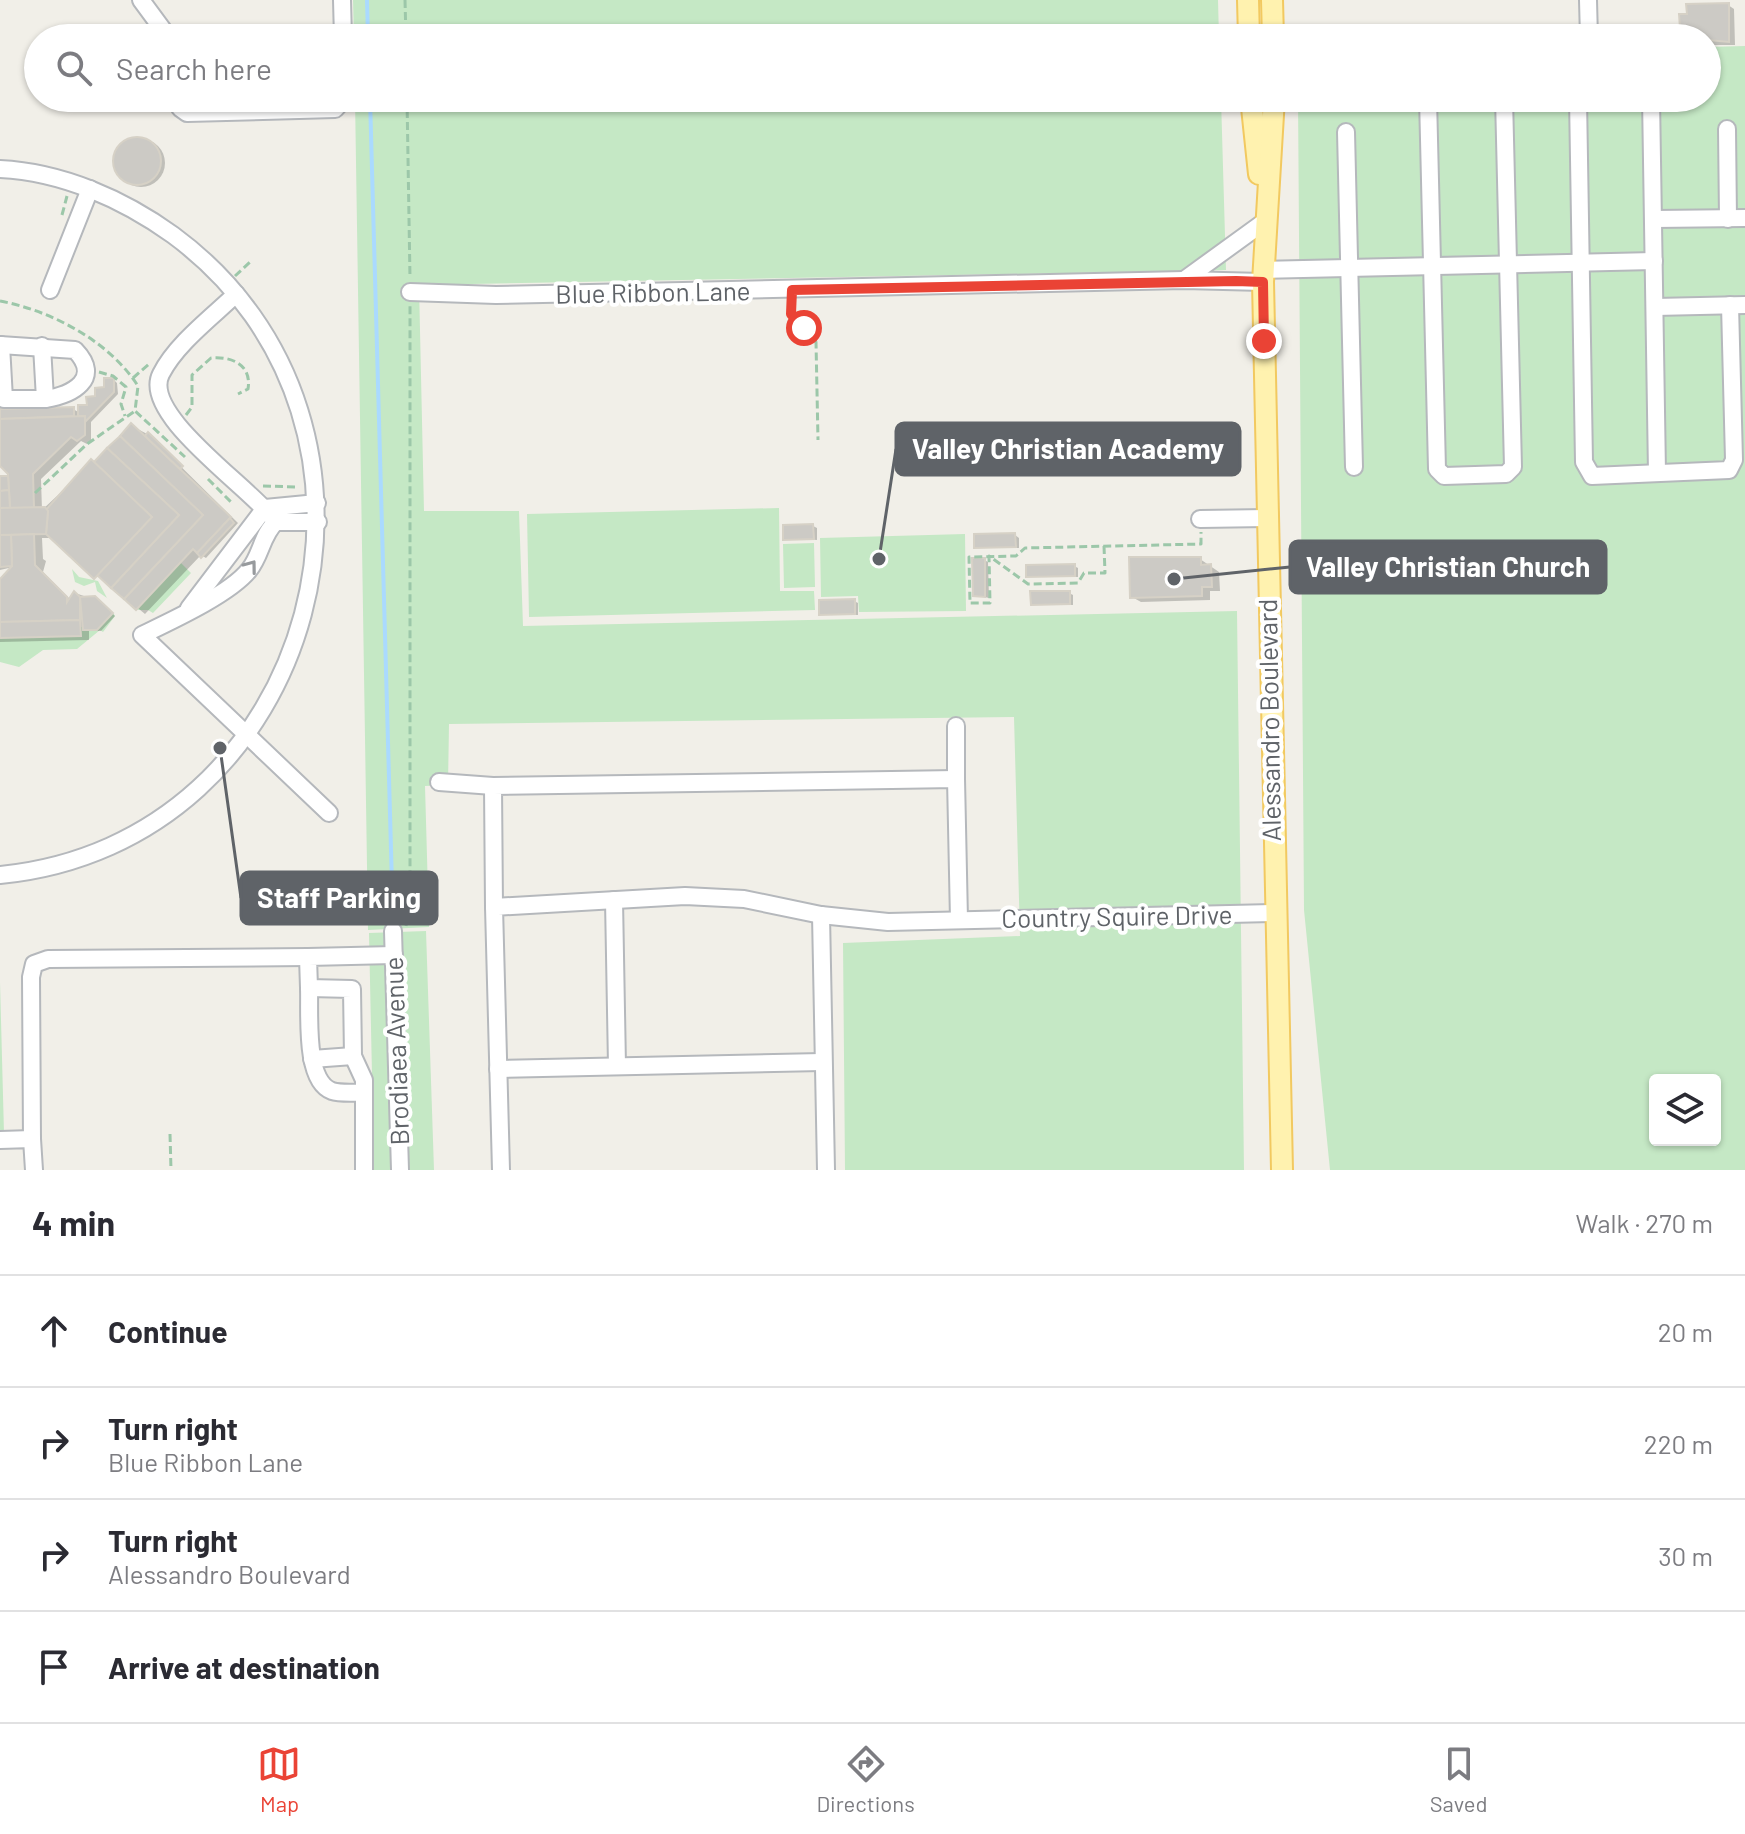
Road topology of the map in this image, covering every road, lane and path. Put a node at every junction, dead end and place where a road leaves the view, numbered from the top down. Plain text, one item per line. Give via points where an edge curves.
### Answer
1 (141, 0) edge
2 (342, 0) edge
3 (405, 0) edge
4 (1248, 0) edge
5 (1272, 0) edge
6 (1588, 0) edge
7 (159, 24) edge
8 (343, 24) edge
9 (406, 24) edge
10 (1249, 24) edge
11 (1273, 24) edge
12 (1589, 24) edge
13 (186, 112) edge
14 (224, 112) edge
15 (407, 112) edge
16 (1252, 112) edge
17 (1273, 112) edge
18 (1428, 112) edge
19 (1504, 112) edge
20 (1578, 112) edge
21 (1651, 112) edge
22 (1727, 129) dead end
23 (1346, 132) dead end
24 (0, 169) edge
25 (90, 189) junction
26 (1737, 218) edge
27 (1654, 219) junction
28 (1264, 222) junction
29 (1654, 261) junction
30 (1581, 263) junction
31 (1509, 264) junction
32 (1434, 266) junction
33 (1348, 268) junction
34 (1263, 276) junction
35 (1184, 280) junction
36 (50, 290) dead end
37 (792, 290) junction
38 (410, 292) junction
39 (236, 294) junction
40 (0, 301) edge
41 (1737, 305) edge
42 (1655, 307) junction
43 (0, 345) edge
44 (42, 346) junction
45 (87, 370) junction
46 (238, 394) dead end
47 (45, 399) junction
48 (135, 411) junction
49 (125, 416) junction
50 (170, 431) junction
51 (818, 440) dead end
52 (186, 458) dead end
53 (1354, 467) dead end
54 (1657, 473) junction
55 (208, 479) dead end
56 (251, 492) junction
57 (35, 493) dead end
58 (316, 494) junction
59 (265, 508) junction
60 (1267, 518) junction
61 (1200, 519) joint
62 (276, 522) junction
63 (318, 522) junction
64 (1104, 546) junction
65 (989, 556) junction
66 (188, 609) junction
67 (956, 726) dead end
68 (247, 734) junction
69 (956, 779) junction
70 (439, 782) dead end
71 (493, 786) junction
72 (329, 813) dead end
73 (0, 875) edge
74 (614, 900) junction
75 (494, 907) junction
76 (1274, 913) junction
77 (821, 915) junction
78 (959, 920) junction
79 (400, 930) joint
80 (394, 955) junction
81 (308, 957) junction
82 (309, 988) junction
83 (353, 1056) junction
84 (312, 1059) junction
85 (822, 1062) junction
86 (617, 1066) junction
87 (498, 1069) junction
88 (364, 1093) junction
89 (170, 1134) dead end
90 (32, 1139) junction
91 (0, 1140) edge
92 (34, 1170) edge
93 (171, 1170) edge
94 (364, 1170) edge
95 (400, 1170) edge
96 (501, 1170) edge
97 (826, 1170) edge
98 (1282, 1170) edge

1 - 7 street
2 - 8 street
3 - 9 path
4 - 10 main road
5 - 11 main road
6 - 12 street
13 - 14 street
15 - 38 path
16 - 28 main road, Alessandro Boulevard
17 - 28 main road, Alessandro Boulevard
18 - 32 street
19 - 31 street
20 - 30 street
21 - 27 street
22 - 26 street
23 - 33 street
24 - 25 street
25 - 36 street
25 - 39 street via 161,226
26 - 27 street
27 - 29 street
28 - 34 main road, Alessandro Boulevard
28 - 35 street
29 - 30 street, Blue Ribbon Lane
29 - 42 street
30 - 31 street, Blue Ribbon Lane
30 - 54 street via 1584,462 1592,476
31 - 32 street, Blue Ribbon Lane
31 - 32 street via 1513,467 1506,474 1444,476 1437,469
32 - 33 street, Blue Ribbon Lane
33 - 34 street, Blue Ribbon Lane
33 - 53 street
34 - 35 street, Blue Ribbon Lane
34 - 60 main road, Alessandro Boulevard
35 - 37 street, Blue Ribbon Lane
37 - 38 street, Blue Ribbon Lane
37 - 51 path via 791,314 816,342
38 - 79 path via 410,901
39 - 50 street via 160,376
39 - 58 street via 271,344 296,400
40 - 48 path via 51,317 110,355 138,386
41 - 42 street
41 - 54 street via 1734,460 1729,470
42 - 54 street
43 - 44 street
43 - 47 street via 4,399
44 - 45 street via 75,350
44 - 47 street
45 - 47 street via 68,395
45 - 49 path via 113,376 126,387 121,404
46 - 50 path via 248,389 245,369 234,360 211,358 192,375 192,407
48 - 49 path
48 - 50 path
49 - 57 path
50 - 52 path
50 - 56 street
55 - 56 path via 231,501
56 - 58 path via 259,486
56 - 59 street
58 - 59 street
58 - 63 street
59 - 62 street
59 - 66 street
60 - 61 street
60 - 76 main road, Alessandro Boulevard
61 - 64 path via 1201,544
62 - 63 street
66 -> 62 street via 238,582
63 - 68 street via 312,584 299,636
64 - 65 path via 1025,548 1016,556
64 - 65 path via 1105,573 1084,573 1078,583 1028,584
65 - 65 path via 990,603 970,603 969,557
66 - 68 street via 142,635
67 - 69 street
68 - 72 street
68 - 73 street via 203,783 151,822 87,855
69 - 71 street
69 - 78 street
70 - 71 street
71 - 75 street
74 - 75 street, Country Squire Drive
74 - 77 street, Country Squire Drive via 744,899
74 - 86 street
75 - 87 street
76 - 78 street, Country Squire Drive
76 - 98 main road, Alessandro Boulevard
77 - 78 street, Country Squire Drive via 888,922
77 - 85 street
79 - 80 street, Brodiaea Avenue
80 - 81 street
80 - 95 street, Brodiaea Avenue
81 - 82 street
81 - 90 street via 48,959 34,964
82 - 83 street via 352,989
82 - 84 street
83 - 84 street
83 - 88 street
84 - 88 street via 318,1081 331,1091
85 - 86 street
85 - 97 street
86 - 87 street
87 - 96 street
88 - 94 street
89 - 93 path
90 - 91 street
90 - 92 street

